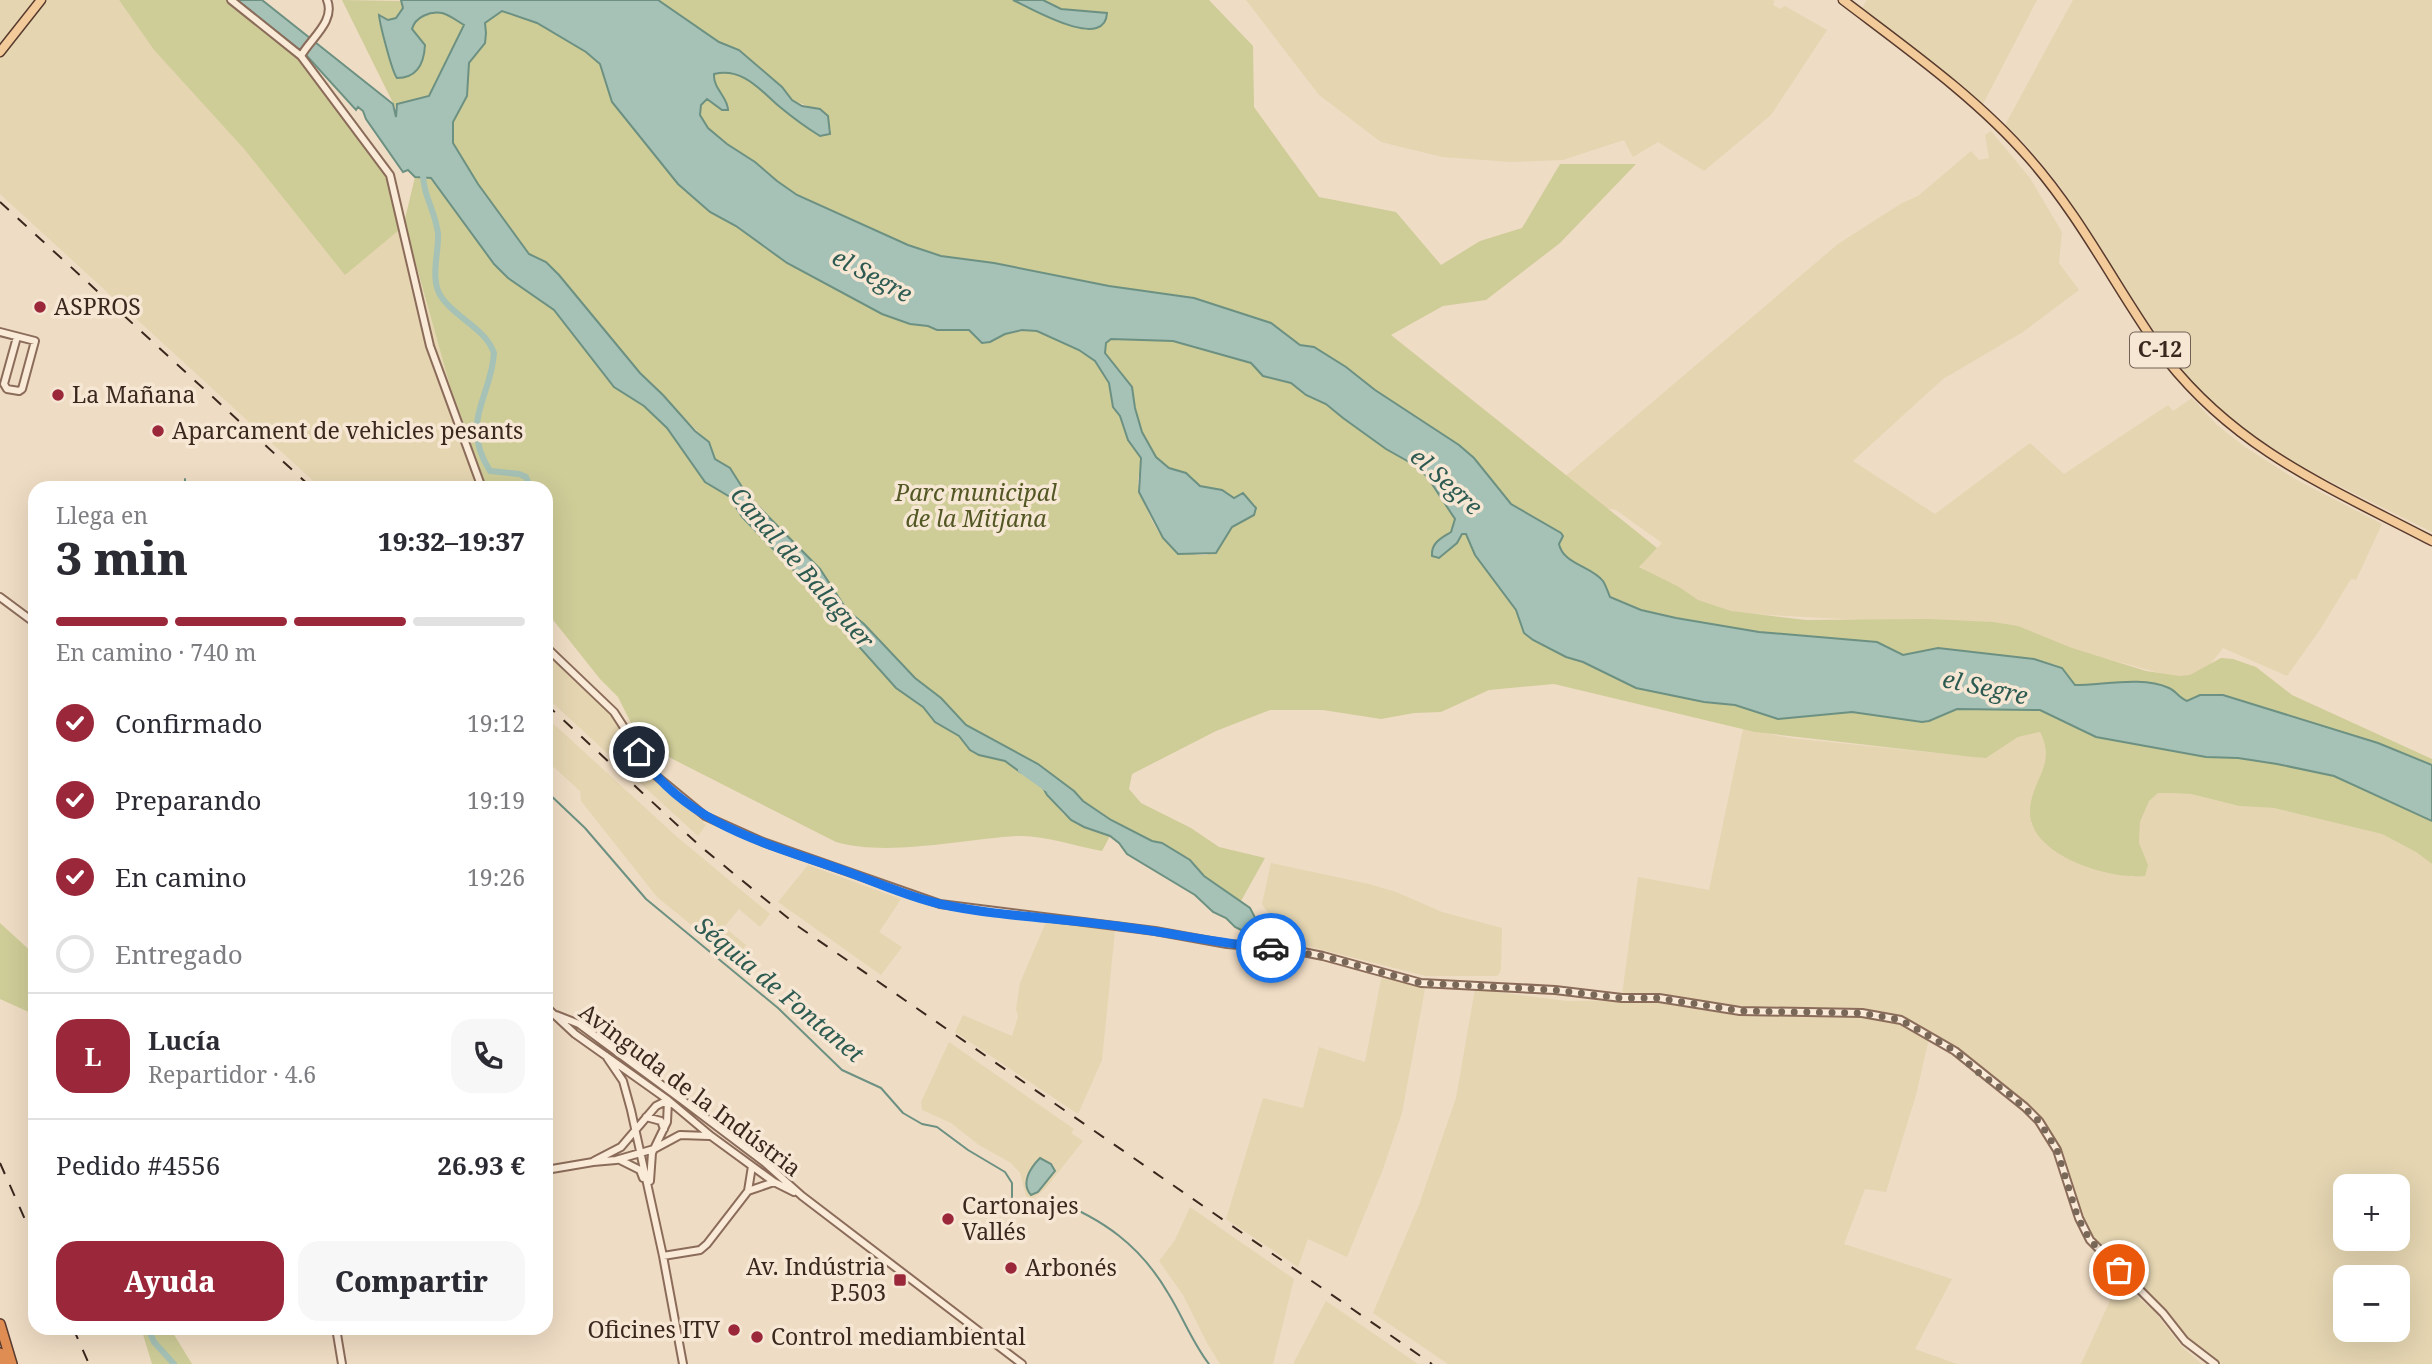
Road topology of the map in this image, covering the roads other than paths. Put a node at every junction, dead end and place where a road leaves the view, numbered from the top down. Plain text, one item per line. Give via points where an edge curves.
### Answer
1 (41, 0) edge
2 (231, 0) edge
3 (327, 0) edge
4 (1843, 0) edge
5 (0, 52) edge
6 (302, 54) junction
7 (0, 332) edge
8 (17, 337) junction
9 (479, 481) edge
10 (2432, 541) edge
11 (0, 597) edge
12 (28, 618) edge
13 (553, 655) edge
14 (553, 1012) edge
15 (556, 1014) junction
16 (606, 1056) junction
17 (663, 1087) junction
18 (668, 1100) junction
19 (681, 1100) junction
20 (646, 1117) junction
21 (664, 1129) junction
22 (636, 1131) junction
23 (711, 1136) junction
24 (654, 1149) junction
25 (616, 1150) junction
26 (641, 1154) junction
27 (618, 1160) junction
28 (593, 1162) junction
29 (752, 1166) junction
30 (553, 1169) edge
31 (774, 1182) junction
32 (748, 1191) junction
33 (650, 1193) junction
34 (802, 1196) junction
35 (663, 1256) junction
36 (0, 1324) edge
37 (337, 1335) edge
38 (0, 1353) edge
39 (3, 1364) edge
40 (12, 1364) edge
41 (342, 1364) edge
42 (682, 1364) edge
43 (1022, 1364) edge
44 (2215, 1364) edge

1 - 5 main road
2 - 6 street
3 - 6 street via 330,13
4 - 10 main road, C-12 via 1967,99 2029,158 2167,360 2220,418 2280,461
6 - 9 street via 304,63 390,175 430,346
7 - 8 street
8 - 8 street via 5,384 7,389 19,391 35,341
11 - 12 street
13 - 44 street via 622,722 648,768 705,817 940,904 1288,949 1421,983 1659,998 1740,1011 1862,1013 1901,1020 1955,1051 2039,1121 2057,1150 2078,1218 2090,1240 2185,1341
14 - 15 street, Avinguda de la Indústria
15 - 16 street, Avinguda de la Indústria
15 - 17 street, Avinguda de la Indústria via 579,1024
16 - 18 street, Avinguda de la Indústria
16 - 22 street via 623,1081
17 - 18 street
17 - 19 street, Avinguda de la Indústria
18 - 19 street
18 - 20 street
18 - 21 street
18 - 23 street, Avinguda de la Indústria
19 - 34 street, Avinguda de la Indústria
20 - 21 street via 661,1121
20 - 22 street
21 - 24 street
22 - 25 street
22 - 26 street
23 - 24 street via 680,1135
23 - 29 street, Avinguda de la Indústria
24 - 26 street
24 - 33 street
25 - 27 street
25 - 28 street
26 - 27 street
26 - 33 street
27 - 28 street
27 - 33 street via 640,1170
28 - 30 street
29 - 31 street, Avinguda de la Indústria
29 - 32 street
31 - 32 street
31 - 34 street, Avinguda de la Indústria
32 - 35 street via 700,1250
33 - 35 street
34 - 43 street, Avinguda de la Indústria
35 - 42 street
36 - 40 highway
37 - 41 street
38 - 39 highway

